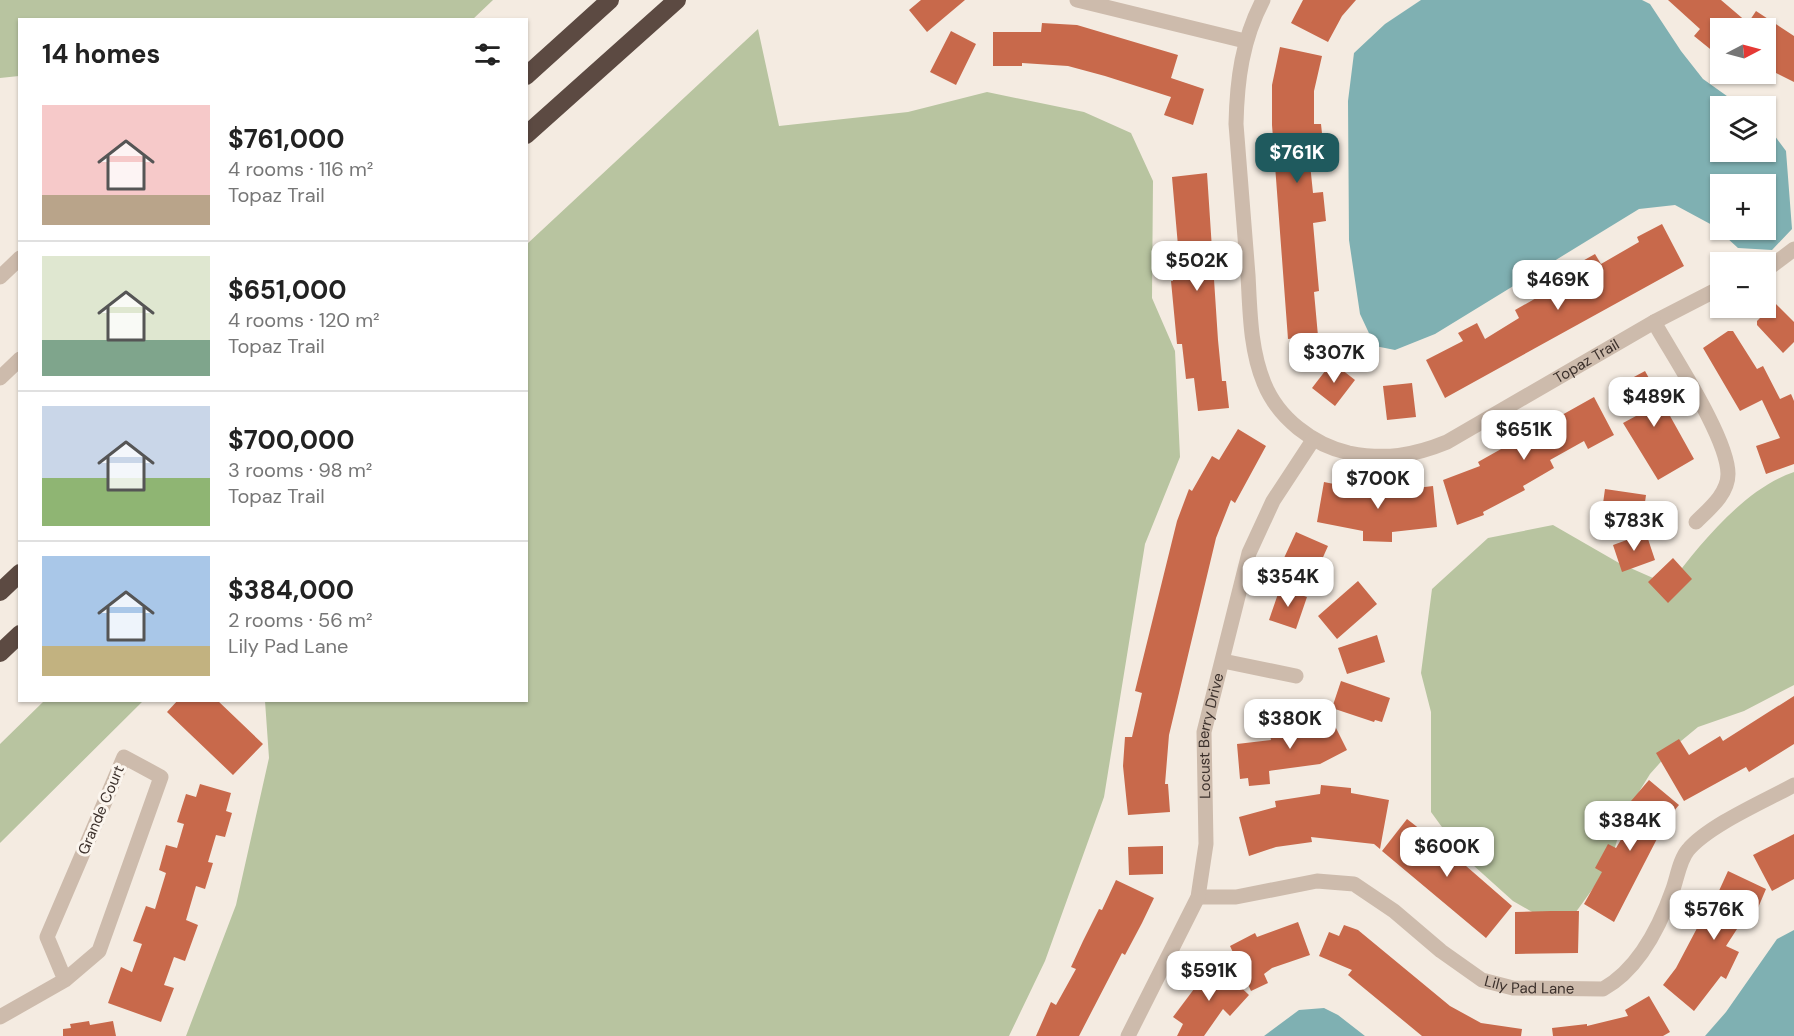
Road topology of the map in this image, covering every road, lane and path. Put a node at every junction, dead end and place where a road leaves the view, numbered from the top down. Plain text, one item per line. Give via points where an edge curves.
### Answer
1 (610, 0) edge
2 (677, 0) edge
3 (1077, 0) edge
4 (1263, 0) edge
5 (1245, 41) junction
6 (528, 74) edge
7 (528, 133) edge
8 (1794, 249) edge
9 (18, 260) edge
10 (1776, 262) edge
11 (0, 277) edge
12 (1710, 293) edge
13 (1654, 322) junction
14 (18, 361) edge
15 (0, 378) edge
16 (1312, 440) junction
17 (1696, 522) dead end
18 (18, 575) edge
19 (0, 592) edge
20 (18, 636) edge
21 (0, 653) edge
22 (1223, 661) junction
23 (1296, 676) dead end
24 (1794, 785) edge
25 (1198, 897) junction
26 (65, 980) junction
27 (0, 1017) edge
28 (1128, 1036) edge

1 - 6 highway
2 - 7 highway
3 - 5 street
4 - 5 street, Topaz Trail
5 - 16 street, Topaz Trail via 1236,124 1253,348 1264,386
8 - 10 street
9 - 11 street
12 - 13 street, Topaz Trail
13 - 16 street, Topaz Trail via 1431,449 1379,458 1330,448
13 - 17 street via 1723,445 1726,483 1720,498
14 - 15 street
16 - 22 street, Locust Berry Drive via 1273,501 1249,553
18 - 19 highway
20 - 21 highway
22 - 23 street
22 - 25 street, Locust Berry Drive via 1204,732 1206,844
24 - 25 street, Lily Pad Lane via 1713,830 1687,851 1669,902 1646,947 1616,981 1603,989 1514,988 1482,980 1354,884 1317,881 1236,897
25 - 28 street, Locust Berry Drive
26 - 26 street, Grande Court via 99,951 161,777 124,757 47,937
26 - 27 street, Grande Court

